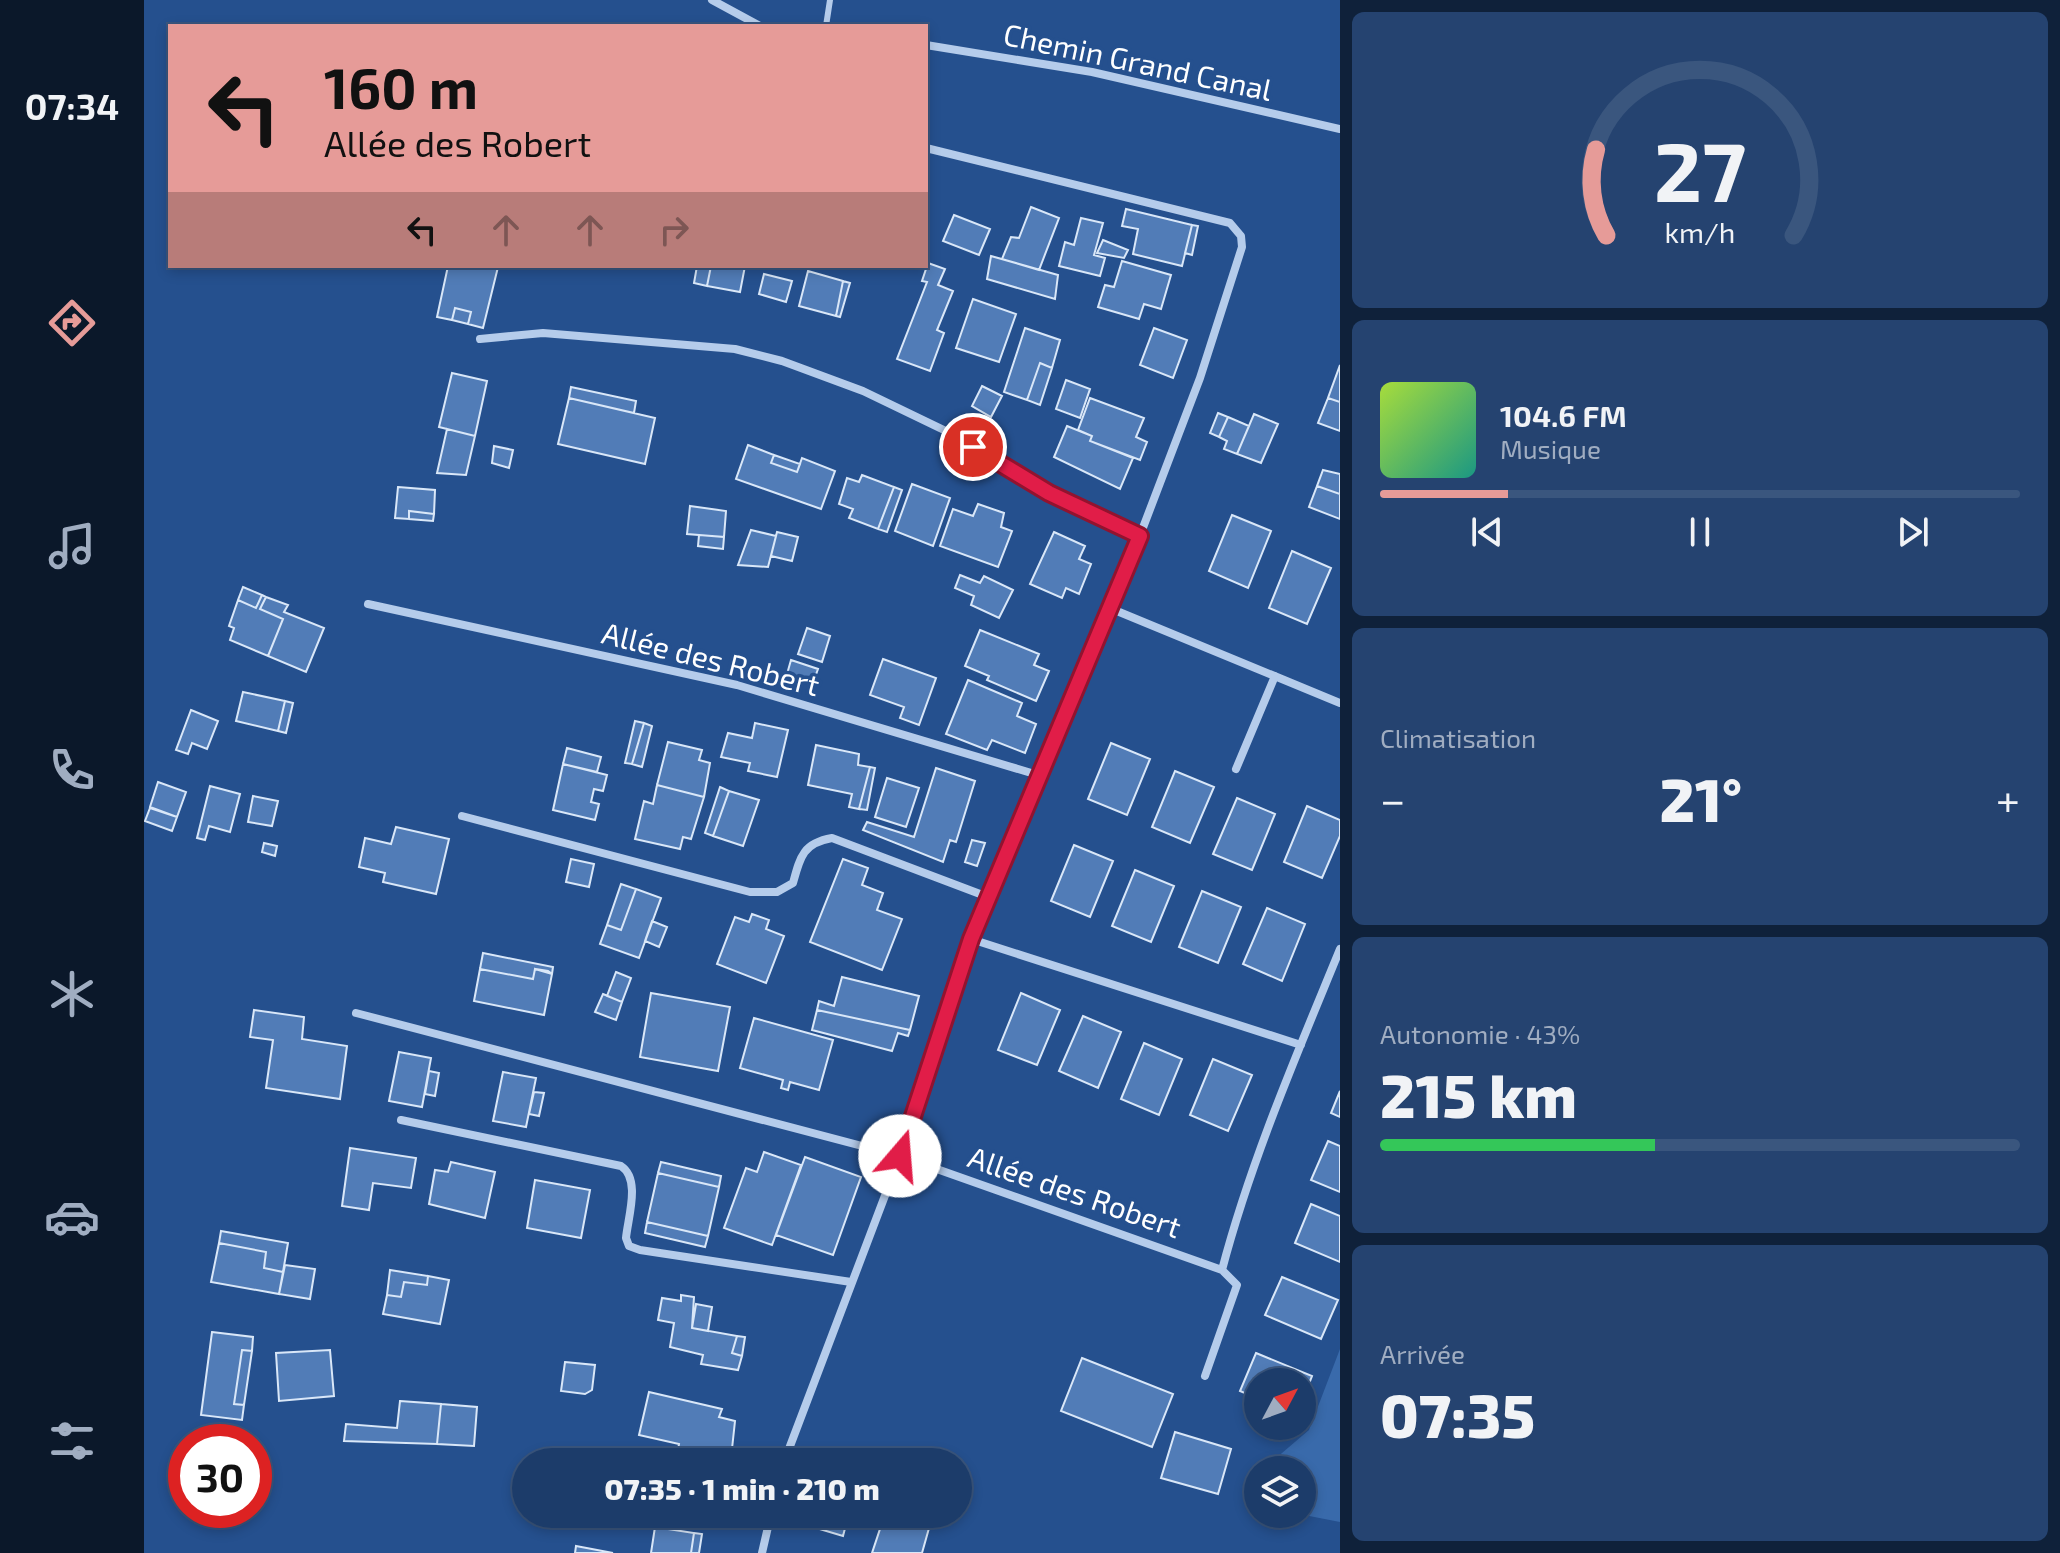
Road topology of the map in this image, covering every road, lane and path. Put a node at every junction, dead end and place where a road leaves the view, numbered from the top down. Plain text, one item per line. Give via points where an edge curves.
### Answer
1 (712, 0) edge
2 (830, 0) edge
3 (756, 24) edge
4 (826, 24) edge
5 (928, 45) edge
6 (1340, 129) edge
7 (928, 148) edge
8 (480, 339) dead end
9 (1140, 536) junction
10 (368, 604) dead end
11 (1112, 609) junction
12 (1275, 676) junction
13 (1340, 703) edge
14 (1236, 769) dead end
15 (1038, 775) junction
16 (462, 816) dead end
17 (988, 897) junction
18 (971, 939) junction
19 (1340, 949) edge
20 (356, 1013) dead end
21 (1301, 1045) junction
22 (401, 1120) dead end
23 (900, 1156) junction
24 (1222, 1270) junction
25 (851, 1282) junction
26 (1205, 1376) dead end
27 (789, 1448) edge
28 (768, 1528) edge
29 (762, 1553) edge

1 - 3 street
2 - 4 lane
5 - 6 street, Chemin Grand Canal via 1092,72
7 - 9 street via 1230,223 1237,229 1242,247
8 - 9 street via 543,333 735,349 782,361 863,391 948,432 1049,493
9 - 11 street
10 - 15 street, Allée des Robert via 737,685
11 - 12 street
11 - 15 street
12 - 13 street
12 - 14 street
15 - 17 street
16 - 17 street via 750,892 777,892 793,883 802,851 814,841 832,838
17 - 18 street
18 - 21 street
18 - 23 street
19 - 21 street
20 - 23 street, Allée des Robert
21 - 24 street
22 - 25 street via 621,1166 633,1181 626,1238 629,1246 640,1250
23 - 24 street, Allée des Robert
23 - 25 street
24 - 26 street via 1237,1285
25 - 27 street
28 - 29 street

